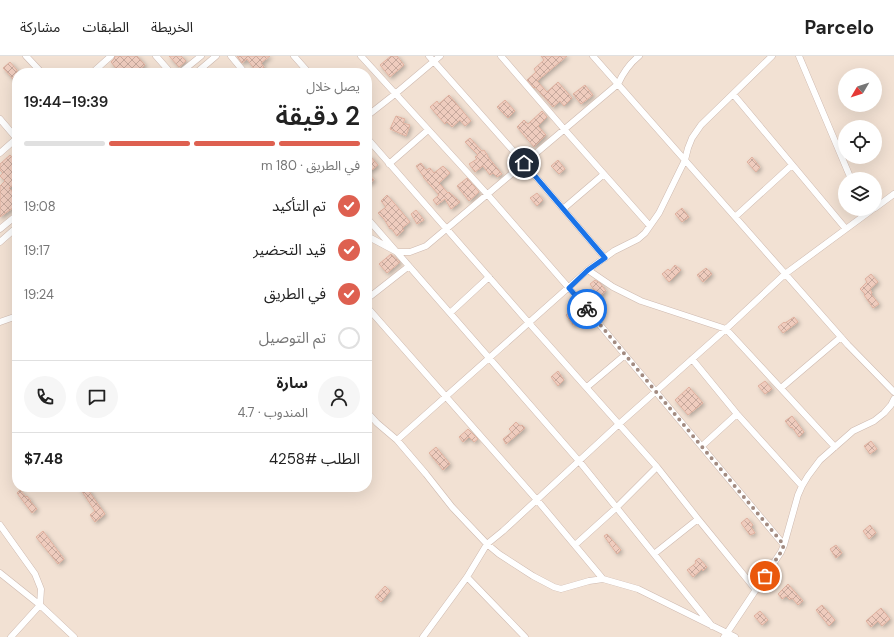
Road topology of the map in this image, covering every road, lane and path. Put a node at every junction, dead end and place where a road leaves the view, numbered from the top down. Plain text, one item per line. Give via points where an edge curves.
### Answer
1 (27, 56) edge
2 (111, 56) edge
3 (156, 56) edge
4 (201, 56) edge
5 (216, 56) edge
6 (231, 56) edge
7 (294, 56) edge
8 (361, 56) edge
9 (429, 56) edge
10 (440, 56) edge
11 (501, 56) edge
12 (594, 56) edge
13 (639, 56) edge
14 (772, 56) edge
15 (798, 56) edge
16 (434, 62) junction
17 (38, 68) edge
18 (98, 68) edge
19 (167, 68) edge
20 (186, 68) edge
21 (202, 68) edge
22 (241, 68) edge
23 (305, 68) edge
24 (372, 68) edge
25 (372, 68) edge
26 (618, 84) junction
27 (395, 94) junction
28 (733, 94) junction
29 (372, 112) edge
30 (0, 119) edge
31 (564, 129) junction
32 (428, 130) junction
33 (12, 133) edge
34 (12, 143) edge
35 (372, 144) edge
36 (0, 153) edge
37 (685, 160) junction
38 (524, 163) junction
39 (390, 164) junction
40 (792, 165) junction
41 (848, 172) edge
42 (604, 174) junction
43 (487, 194) junction
44 (894, 194) edge
45 (882, 202) edge
46 (563, 210) junction
47 (861, 216) edge
48 (735, 217) junction
49 (12, 218) edge
50 (372, 224) edge
51 (650, 226) junction
52 (0, 229) edge
53 (446, 229) junction
54 (846, 229) junction
55 (12, 231) edge
56 (372, 239) edge
57 (0, 242) edge
58 (397, 252) junction
59 (605, 258) junction
60 (409, 266) junction
61 (588, 270) junction
62 (785, 274) junction
63 (489, 277) junction
64 (569, 288) junction
65 (372, 295) edge
66 (372, 313) edge
67 (450, 313) junction
68 (12, 318) edge
69 (0, 322) edge
70 (529, 323) junction
71 (726, 329) junction
72 (841, 337) junction
73 (625, 355) junction
74 (490, 358) junction
75 (692, 359) junction
76 (587, 387) junction
77 (781, 388) junction
78 (656, 391) junction
79 (894, 392) edge
80 (446, 397) junction
81 (894, 399) edge
82 (737, 414) junction
83 (372, 417) edge
84 (619, 424) junction
85 (397, 440) junction
86 (702, 446) junction
87 (835, 447) junction
88 (579, 461) junction
89 (657, 467) junction
90 (802, 486) junction
91 (537, 500) junction
92 (616, 508) junction
93 (698, 519) junction
94 (0, 525) edge
95 (487, 544) junction
96 (575, 545) junction
97 (784, 545) junction
98 (654, 554) junction
99 (0, 573) edge
100 (466, 577) junction
101 (603, 579) junction
102 (756, 590) junction
103 (40, 605) junction
104 (712, 626) junction
105 (725, 635) edge
106 (11, 637) edge
107 (74, 637) edge
108 (423, 637) edge
109 (525, 637) edge
110 (736, 637) edge

1 - 17 street
2 - 18 street
3 - 19 street
4 - 20 street
5 - 21 street
6 - 22 street
7 - 23 street
8 - 25 street
9 - 16 street
10 - 16 street
11 - 31 street
12 - 26 street
13 - 26 street via 623,72
14 - 28 street
15 - 41 street
16 - 27 street
16 - 38 street
24 - 27 street
26 - 31 street
26 - 37 street
27 - 29 street
27 - 32 street
28 - 37 street via 701,125 692,138
28 - 40 street
30 - 33 street
31 - 38 street
31 - 42 street
32 - 39 street
32 - 43 street
34 - 36 street
35 - 39 street
37 - 48 street
37 - 51 street
38 - 43 street
38 - 46 street
39 - 53 street
40 - 48 street
40 - 54 street
42 - 46 street
42 - 51 street
43 - 53 street
43 - 64 street
44 - 45 street
46 - 59 street
47 - 54 street
48 - 62 street
49 - 52 street
50 - 58 street
51 - 59 street via 638,238
53 - 58 street via 426,246 410,252
53 - 63 street
54 - 62 street
55 - 57 street
56 - 58 street
58 - 60 street
59 - 61 street
60 - 65 street
60 - 67 street
61 - 64 street
61 - 71 street via 613,287 641,301
62 - 71 street
62 - 72 street
63 - 67 street
63 - 70 street
64 - 70 street
64 - 73 street
66 - 80 street
67 - 74 street
68 - 69 street
70 - 74 street
70 - 76 street
71 - 75 street
71 - 77 street
72 - 77 street
72 - 79 street
73 - 76 street
73 - 78 street
74 - 80 street
74 - 88 street
75 - 78 street
75 - 82 street
76 - 84 street
77 - 87 street
78 - 84 street
78 - 86 street
80 - 85 street
80 - 91 street
81 - 87 street via 884,413 853,431
82 - 86 street
82 - 90 street
83 - 85 street
84 - 88 street
84 - 89 street
85 - 95 street via 452,507
86 - 97 street
87 - 90 street via 820,460
88 - 91 street
88 - 92 street
89 - 92 street
89 - 93 street
90 - 97 street
91 - 95 street
91 - 96 street
92 - 96 street
92 - 98 street
93 - 98 street
93 - 102 street
94 - 103 street via 35,574 41,589
95 - 100 street
95 - 101 street via 533,576 554,587 561,589
96 - 101 street
97 - 102 street
98 - 104 street
99 - 103 street
100 - 108 street
100 - 109 street
101 - 104 street via 638,589
102 - 105 street
103 - 106 street
103 - 107 street
104 - 105 street
105 - 110 street

